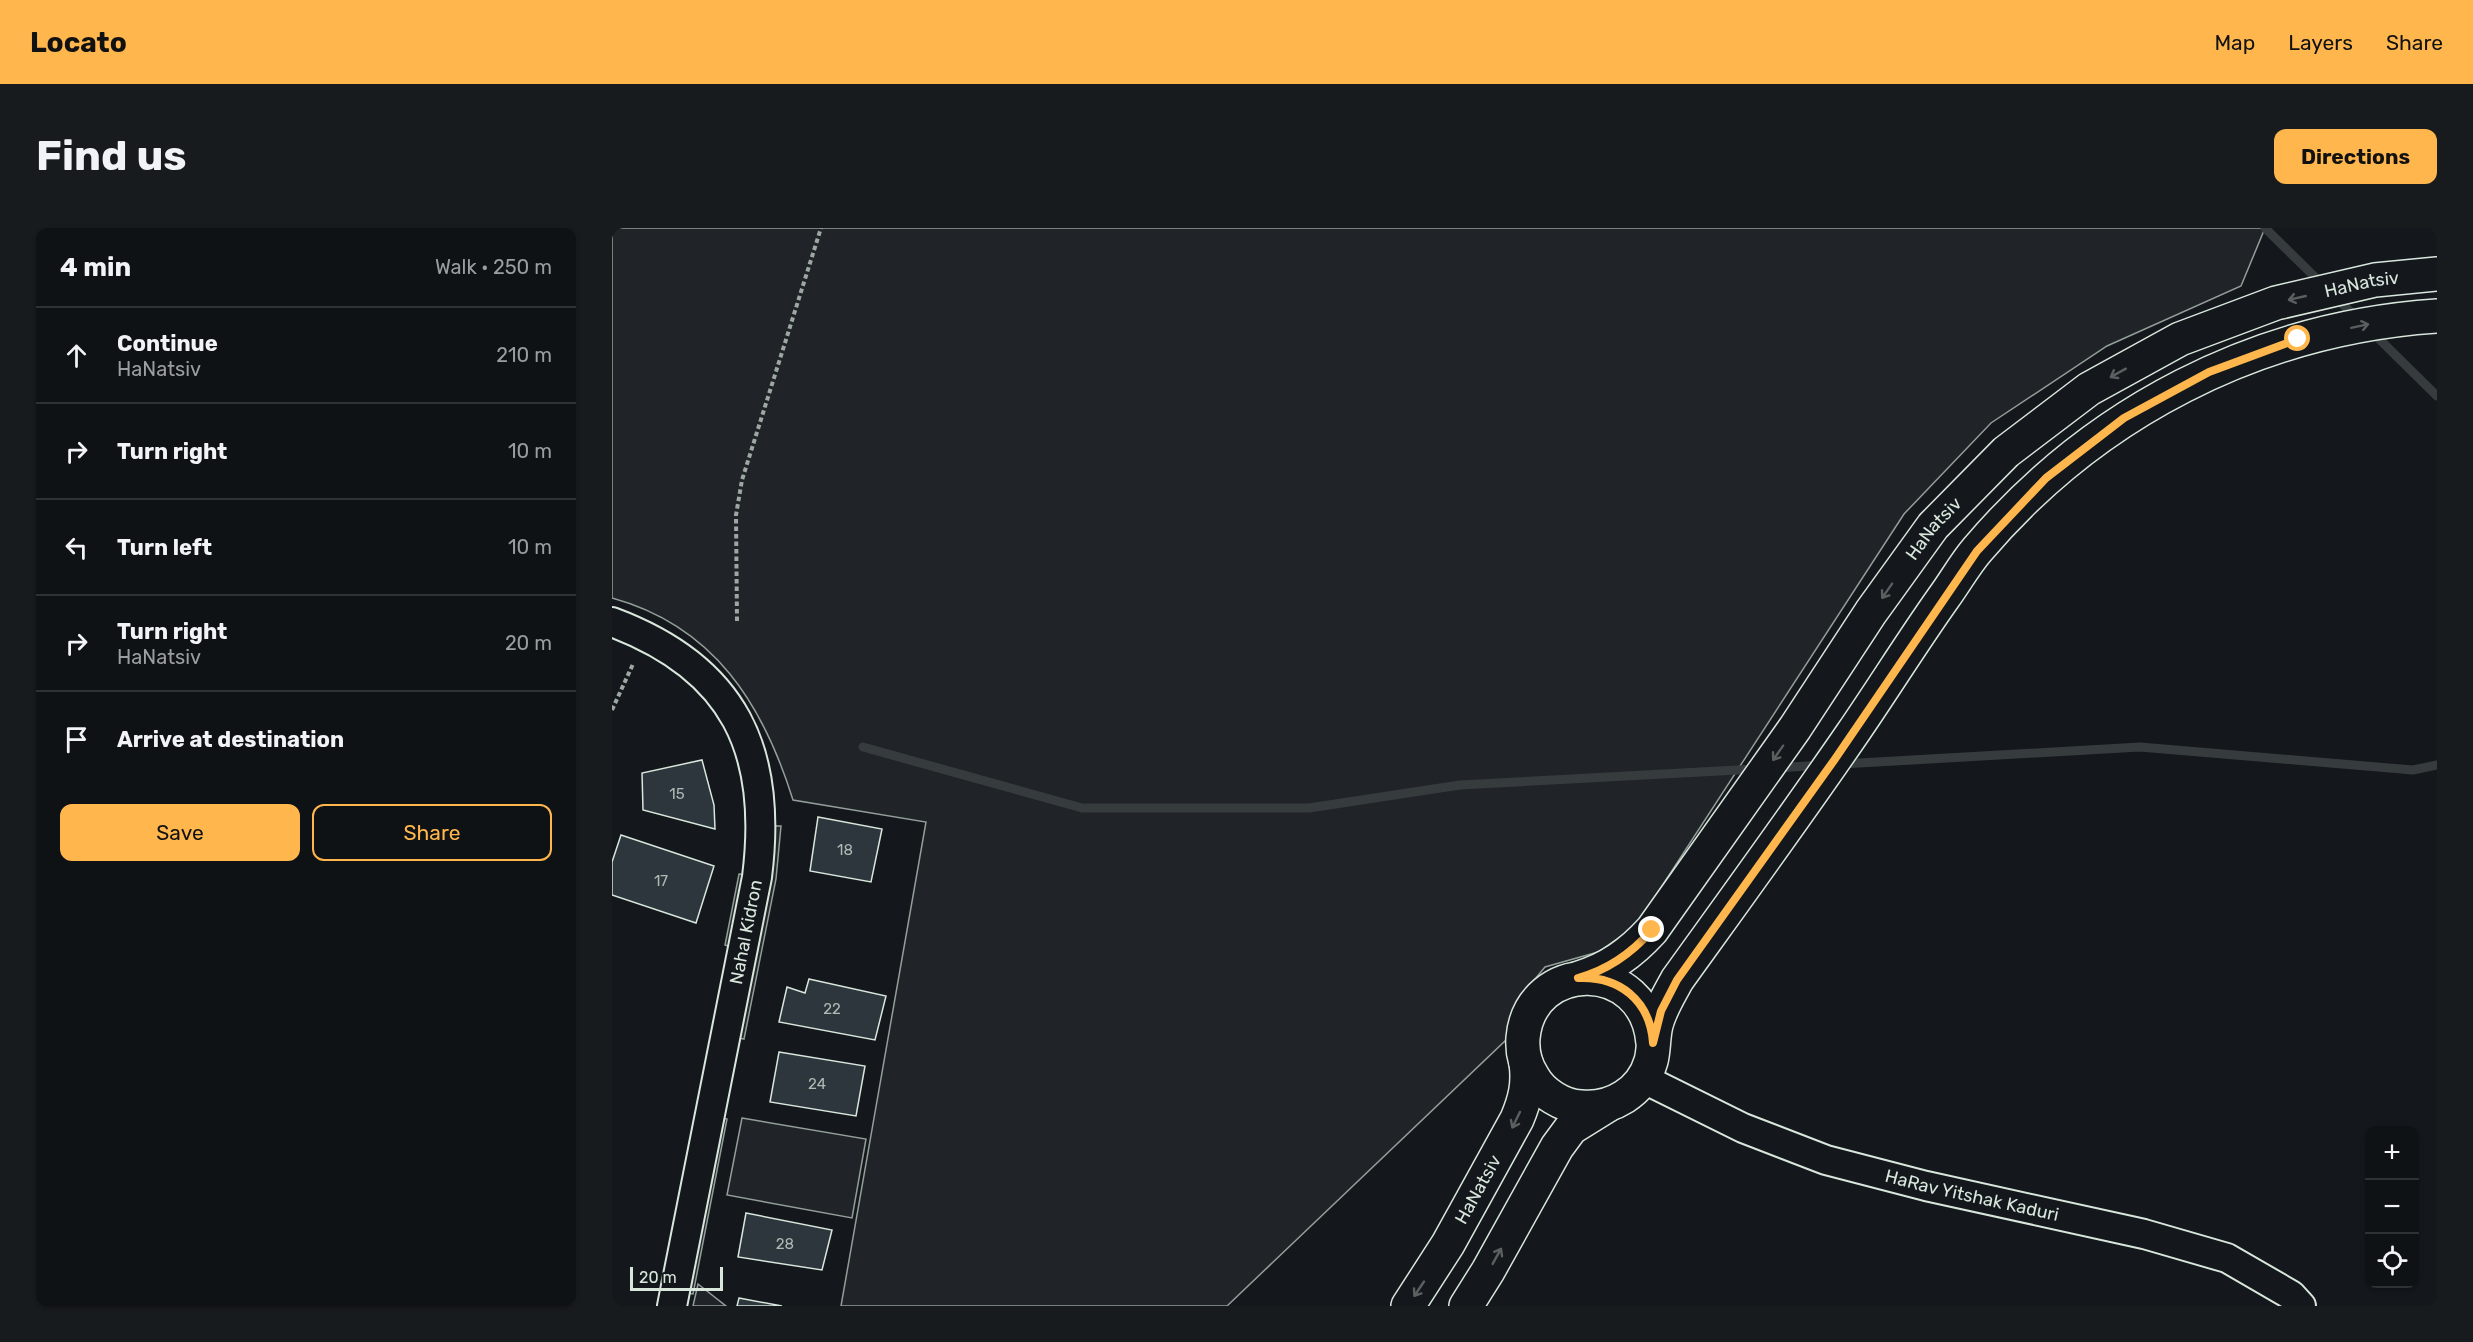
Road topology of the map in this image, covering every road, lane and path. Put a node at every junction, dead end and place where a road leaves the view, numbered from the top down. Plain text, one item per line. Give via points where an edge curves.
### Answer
1 (821, 228) edge
2 (2437, 273) edge
3 (2437, 316) edge
4 (737, 621) dead end
5 (612, 622) edge
6 (634, 661) dead end
7 (612, 710) edge
8 (1578, 978) junction
9 (1653, 1043) junction
10 (1526, 1063) junction
11 (1642, 1078) junction
12 (1609, 1105) junction
13 (672, 1306) edge
14 (1408, 1306) edge
15 (1466, 1306) edge
16 (2301, 1306) edge

1 - 4 path via 742,480 736,515
2 -> 8 street, HaNatsiv via 2375,280 2276,303 2180,339 2089,389 2006,452 1933,526 1652,930 1623,958
9 -> 3 street via 1661,1011 1682,974 1977,551 2046,478 2124,418 2209,372 2298,339 2391,319
5 - 13 street, Nahal Kidron via 660,643 703,676 721,696 749,744 762,804 757,877
6 - 7 path
8 - 9 street via 1599,978 1627,990 1646,1013
8 - 10 street via 1549,990 1535,1004 1524,1032
9 - 11 street via 1650,1063
10 - 12 street via 1535,1081 1558,1100 1578,1107
10 -> 14 street, HaNatsiv via 1526,1099 1517,1119 1448,1244
11 - 12 street via 1627,1095
11 - 16 street, HaRav Yitshak Kaduri via 1743,1128 1826,1160 2144,1234 2227,1258 2291,1295
15 -> 12 street via 1557,1147 1571,1128

